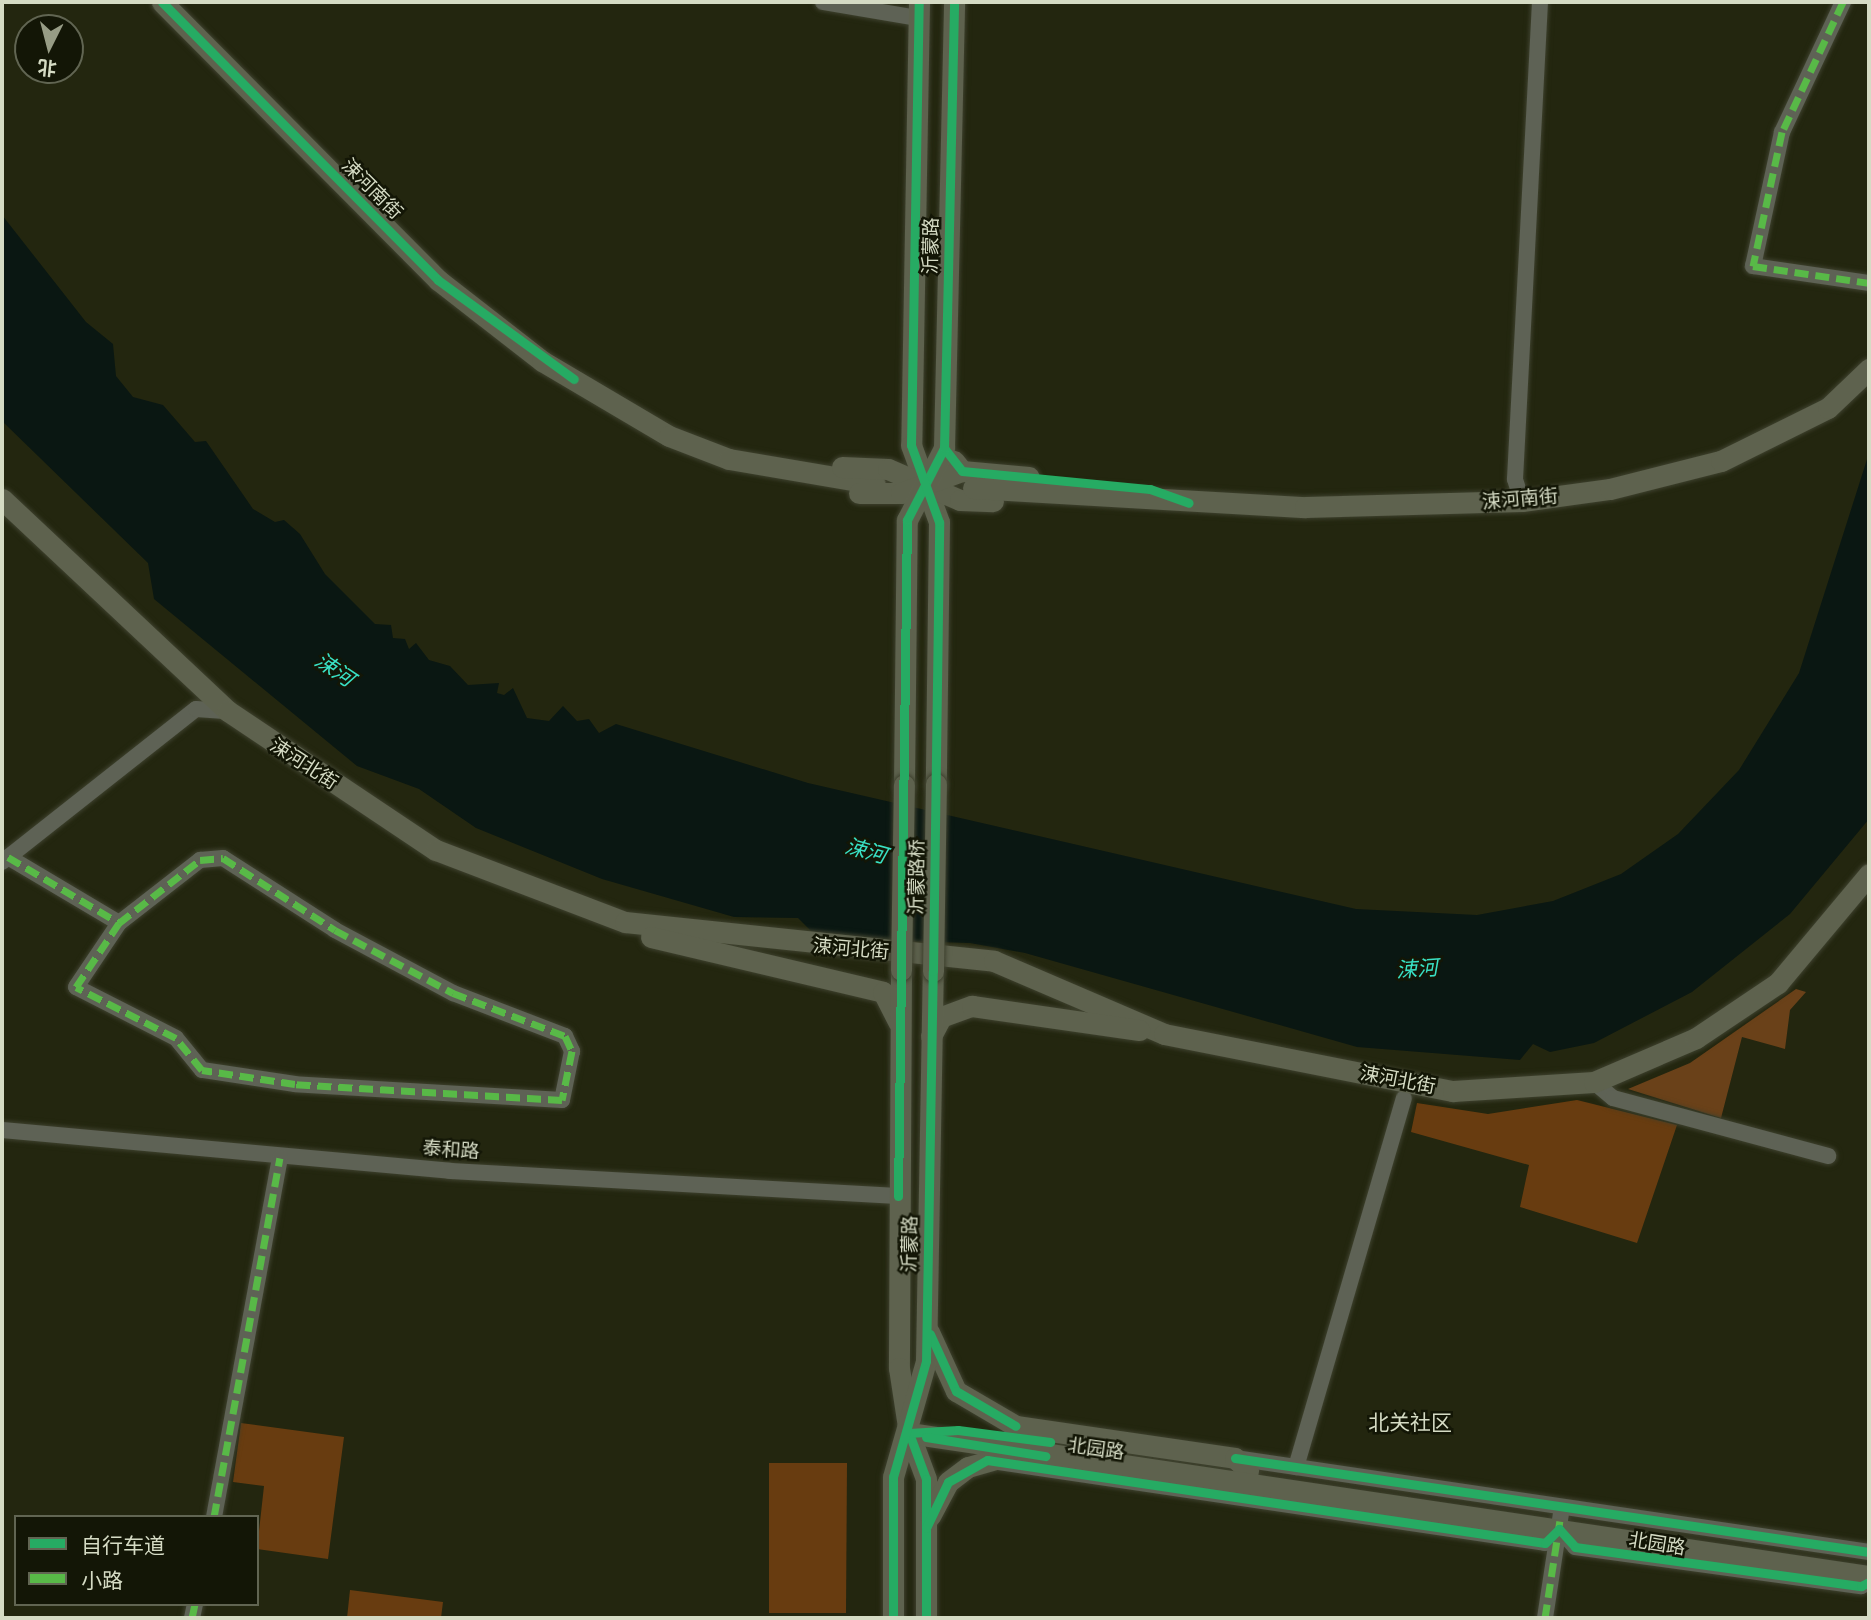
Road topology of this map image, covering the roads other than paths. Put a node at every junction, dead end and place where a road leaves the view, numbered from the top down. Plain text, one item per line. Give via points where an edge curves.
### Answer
1 (162, 2) edge
2 (823, 2) edge
3 (954, 2) edge
4 (1540, 2) edge
5 (1843, 2) edge
6 (919, 10) edge
7 (1869, 283) edge
8 (1869, 369) edge
9 (911, 444) junction
10 (944, 448) junction
11 (968, 480) junction
12 (884, 482) junction
13 (925, 486) junction
14 (2, 499) edge
15 (1522, 501) junction
16 (1189, 503) junction
17 (907, 520) junction
18 (191, 676) junction
19 (196, 709) junction
20 (228, 711) junction
21 (936, 784) joint
22 (904, 785) joint
23 (5, 855) edge
24 (1869, 874) edge
25 (625, 922) junction
26 (119, 923) junction
27 (782, 942) junction
28 (901, 970) junction
29 (933, 971) junction
30 (1076, 994) junction
31 (900, 1029) junction
32 (1164, 1034) junction
33 (930, 1038) junction
34 (1594, 1082) junction
35 (1404, 1098) dead end
36 (2, 1130) edge
37 (1828, 1156) dead end
38 (280, 1158) junction
39 (898, 1196) junction
40 (926, 1327) junction
41 (909, 1433) junction
42 (1020, 1453) junction
43 (987, 1460) junction
44 (1241, 1464) junction
45 (1296, 1467) junction
46 (214, 1515) edge
47 (1560, 1521) junction
48 (926, 1528) junction
49 (1869, 1552) edge
50 (1869, 1562) edge
51 (1869, 1576) edge
52 (1869, 1582) edge
53 (893, 1618) edge
54 (926, 1618) edge
55 (1545, 1618) edge

1 - 12 main road, 涑河南街 via 438,281 574,379 669,436 729,460
2 - 6 street
3 - 10 main road, 沂蒙路
4 - 15 street via 1515,479
5 - 7 street via 1782,132 1753,266
6 - 9 main road, 沂蒙路
8 - 15 main road, 涑河南街 via 1828,408 1721,461 1610,489
9 - 12 main road
9 - 13 main road, 沂蒙路
10 - 11 main road
10 - 13 main road, 沂蒙路
11 - 13 main road
11 - 16 main road, 涑河南街
11 - 16 main road via 1150,489
12 - 13 main road
12 - 17 main road
13 - 16 main road via 960,500 1150,513
13 - 17 main road, 沂蒙路
13 - 21 main road, 沂蒙路 via 939,522
14 - 18 main road, 涑河北街
15 - 16 main road, 涑河南街
17 - 22 main road, 沂蒙路
18 - 19 street
18 - 20 main road, 涑河北街
19 - 20 street
19 - 23 street
20 - 25 main road, 涑河北街 via 436,850
21 - 29 main road, 沂蒙路桥, bridge
22 - 28 main road, 沂蒙路桥, bridge
23 - 26 street
24 - 34 main road, 涑河北街 via 1778,983 1696,1038
25 - 27 main road, 涑河北街
25 - 31 main road via 661,939 883,992
26 - 26 street via 76,987 176,1038 202,1070 295,1084 562,1100 572,1051 565,1036 453,993 335,930 223,859 200,860
27 - 28 main road via 761,954 764,962 873,984
27 - 30 main road, 涑河北街 via 994,961
28 - 31 main road, 沂蒙路
29 - 30 main road via 949,999 1068,1015 1080,1006
29 - 33 main road, 沂蒙路
30 - 32 main road, 涑河北街
31 - 39 main road, 沂蒙路
32 - 33 main road via 972,1006 941,1017
32 - 34 main road, 涑河北街 via 1453,1091
33 - 40 main road, 沂蒙路
34 - 37 street via 1613,1098
35 - 45 street
36 - 38 street, 泰和路
38 - 39 street, 泰和路 via 701,1189
38 - 46 street
39 - 41 main road, 沂蒙路 via 899,1368
40 - 41 main road, 沂蒙路 via 926,1361
40 - 44 main road via 956,1391 1016,1426
41 - 42 main road, 北园路
41 - 44 main road, 北园路 via 958,1430
41 - 48 main road, 沂蒙路 via 926,1479
41 - 53 main road, 沂蒙路 via 893,1477
42 - 43 main road
42 - 47 main road, 北园路
43 - 47 street via 1545,1542
43 - 48 main road via 948,1482
44 - 45 street
44 - 47 main road, 北园路
45 - 49 street
47 - 50 main road, 北园路
47 - 51 main road, 北园路
47 - 52 street via 1575,1547 1860,1586
47 - 55 street
48 - 54 main road, 沂蒙路

